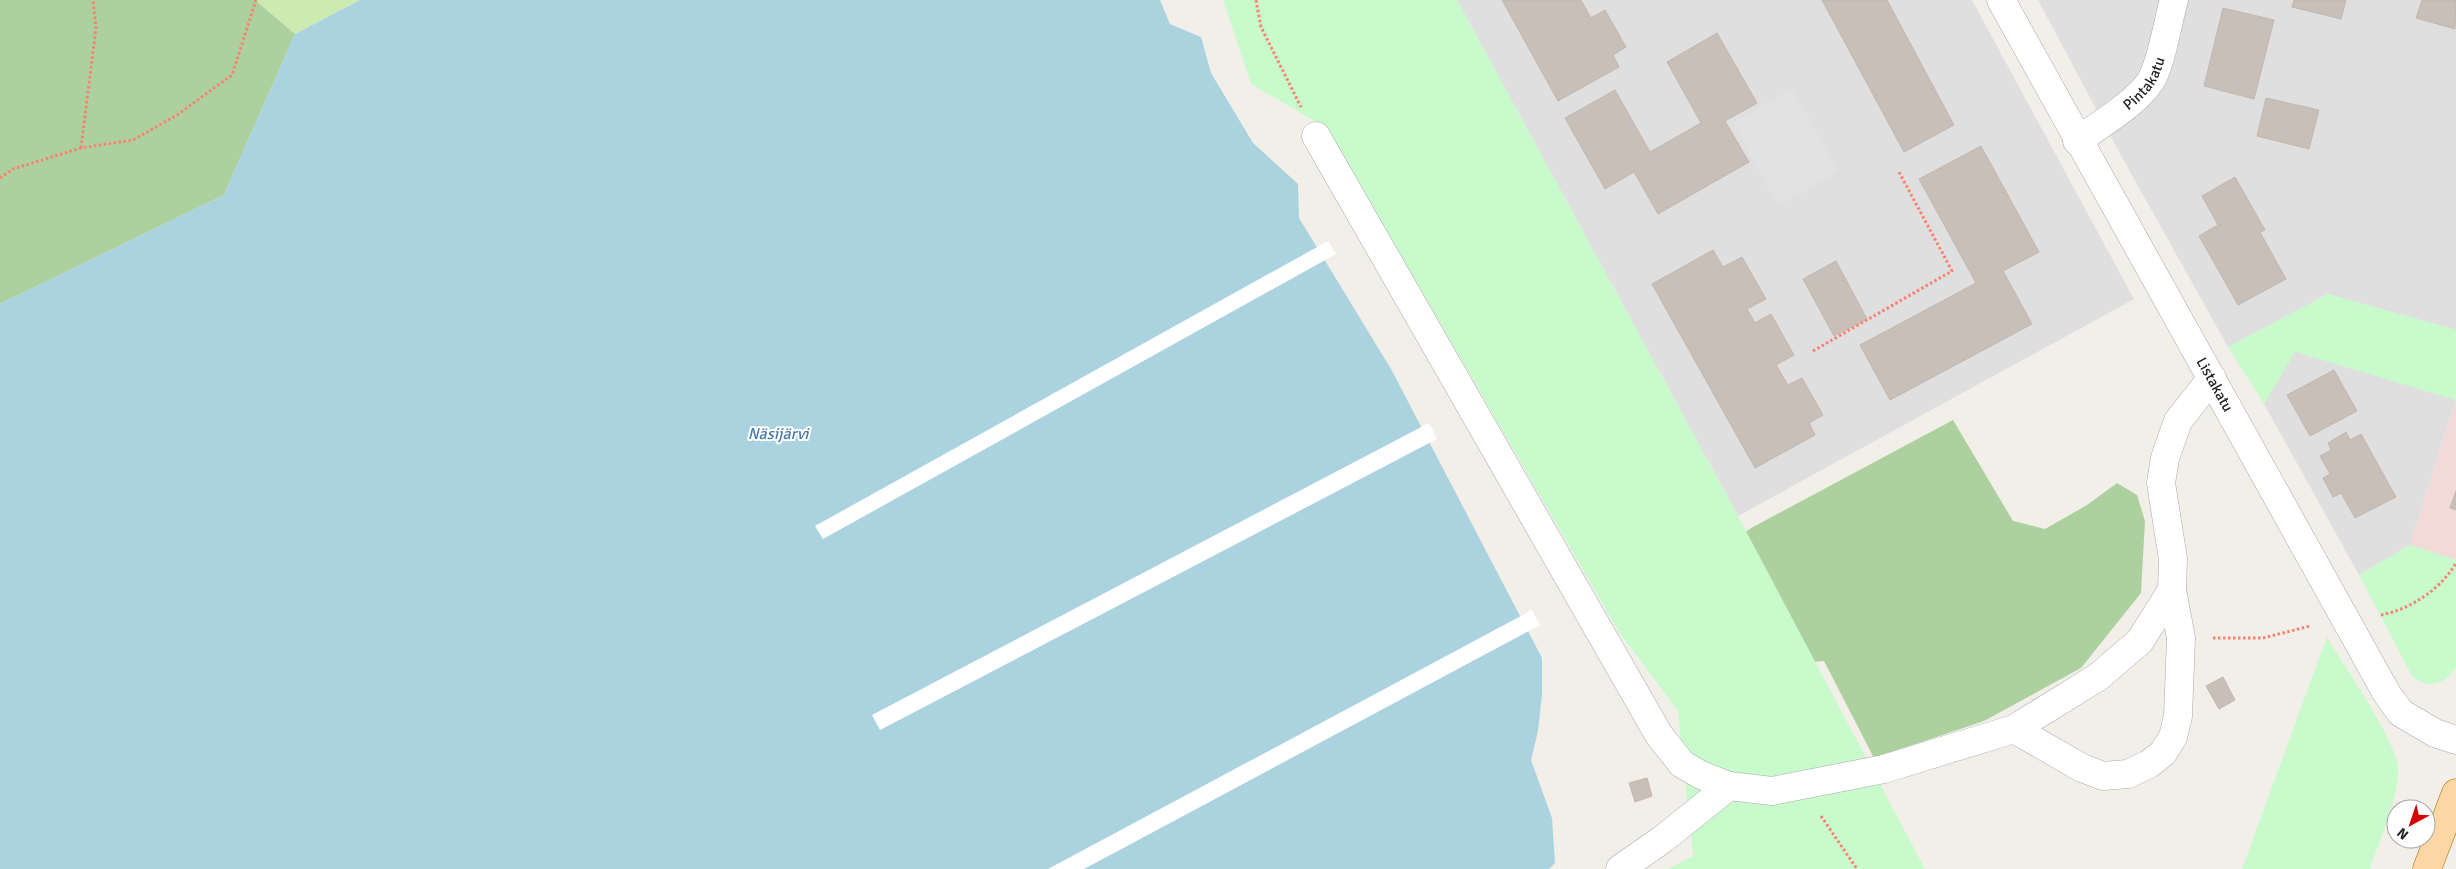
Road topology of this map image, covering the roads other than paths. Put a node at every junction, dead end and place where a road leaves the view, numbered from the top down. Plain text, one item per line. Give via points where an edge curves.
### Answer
1 (2000, 0) edge
2 (2174, 0) edge
3 (1316, 136) road end
4 (2077, 141) junction
5 (2212, 378) junction
6 (2172, 590) junction
7 (2014, 728) junction
8 (2456, 740) edge
9 (1729, 786) junction
10 (2456, 793) edge
11 (2448, 838) edge
12 (1620, 869) edge
13 (2427, 869) edge

1 - 4 street, Listakatu
2 - 4 street, Pintakatu via 2150,82 2117,114
3 - 9 street via 1659,735 1682,764
4 - 5 street, Listakatu
5 - 6 street via 2178,421 2165,458 2161,483 2173,559
5 - 8 street, Listakatu via 2387,694 2401,714
6 - 7 street via 2140,641 2098,677
6 - 7 street via 2181,638 2178,716 2173,737 2163,752 2149,764 2128,774 2103,776 2082,768
7 - 9 street via 1884,769 1801,787 1772,791
9 - 12 street
10 - 11 main road
11 - 13 main road

